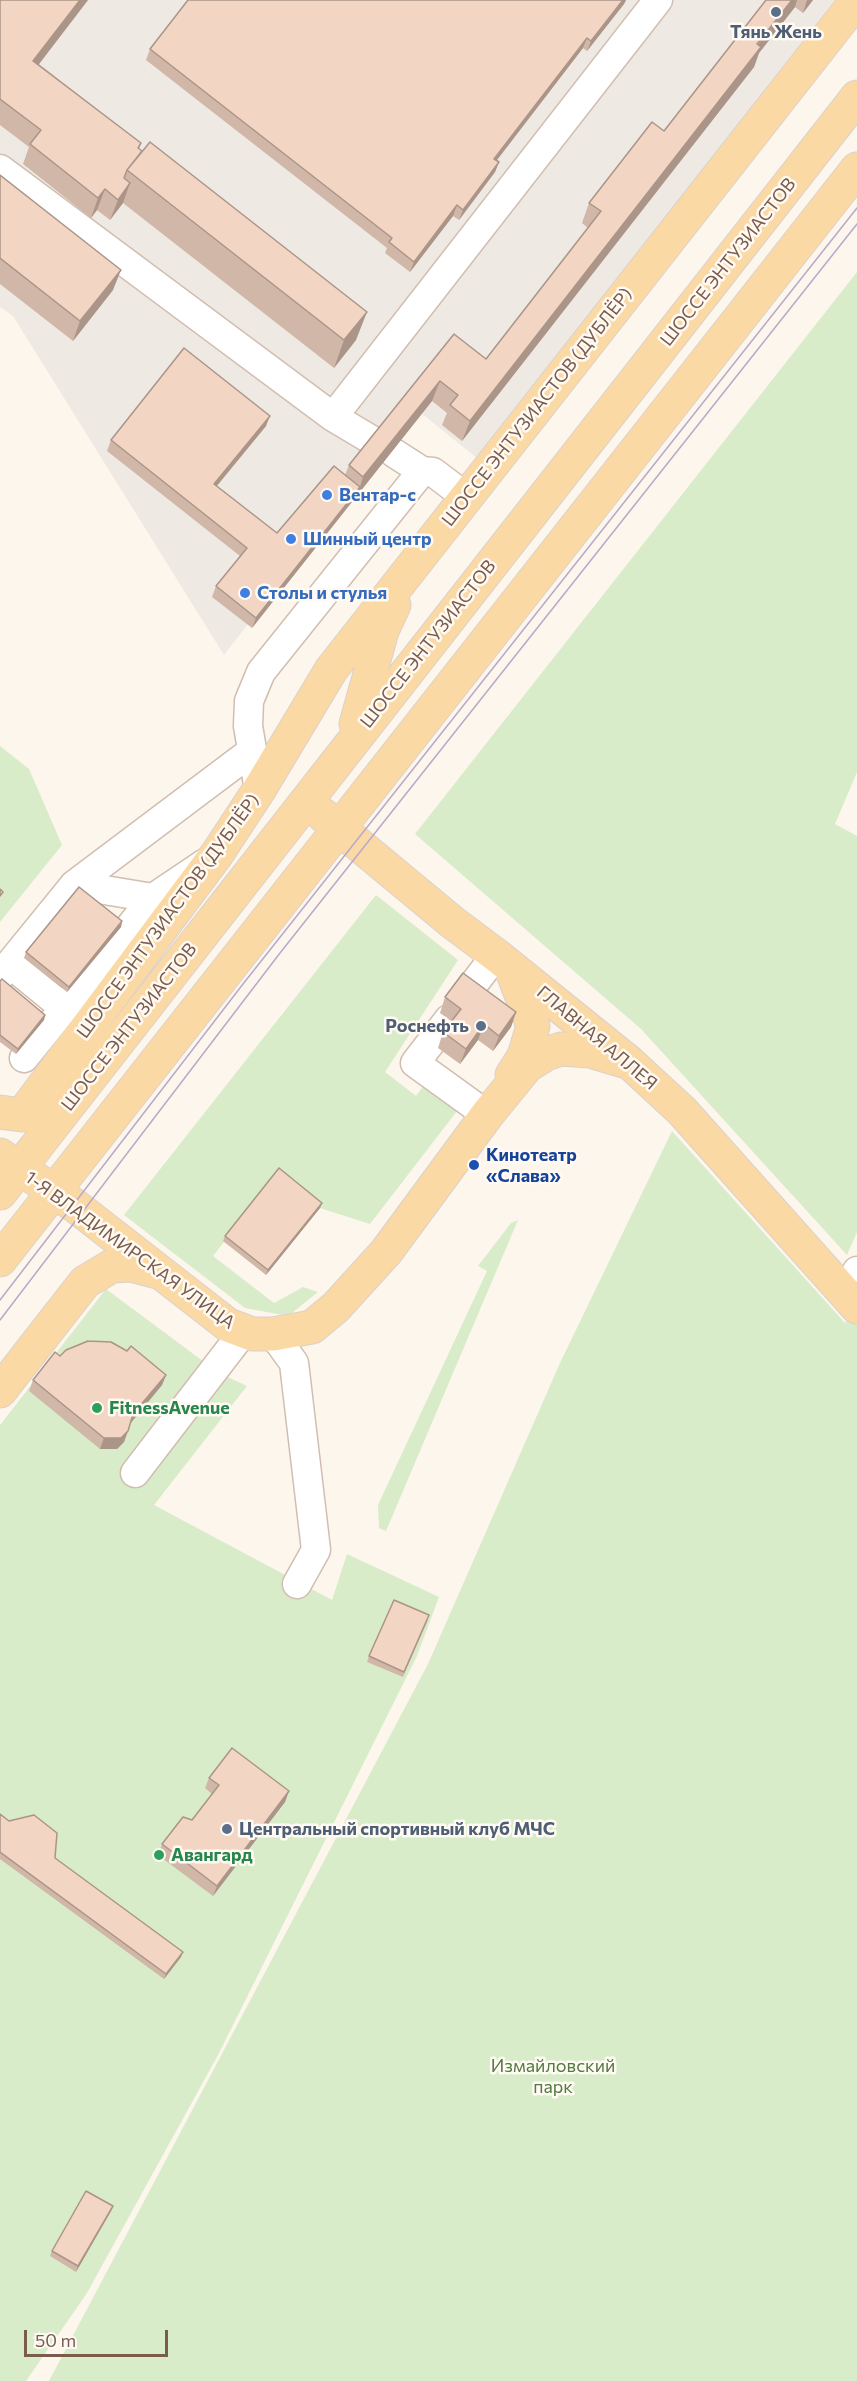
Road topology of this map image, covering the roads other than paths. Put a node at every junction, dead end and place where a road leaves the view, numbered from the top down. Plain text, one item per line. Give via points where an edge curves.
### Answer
1 (658, 0) edge
2 (856, 0) edge
3 (857, 97) edge
4 (857, 168) edge
5 (0, 169) edge
6 (333, 417) junction
7 (422, 471) junction
8 (466, 497) junction
9 (409, 570) junction
10 (350, 743) junction
11 (252, 747) junction
12 (259, 790) junction
13 (306, 801) junction
14 (339, 828) junction
15 (217, 854) junction
16 (74, 885) junction
17 (153, 898) junction
18 (504, 960) junction
19 (5, 970) edge
20 (466, 994) edge
21 (64, 1008) junction
22 (449, 1019) dead end
23 (24, 1058) dead end
24 (630, 1063) junction
25 (487, 1115) junction
26 (23, 1120) edge
27 (6, 1172) edge
28 (54, 1190) junction
29 (0, 1260) edge
30 (158, 1272) junction
31 (854, 1291) edge
32 (259, 1333) junction
33 (0, 1391) edge
34 (135, 1473) dead end
35 (297, 1584) dead end

1 - 6 lane
2 - 8 main road, ШОССЕ ЭНТУЗИАСТОВ (ДУБЛЁР)
3 - 10 main road, ШОССЕ ЭНТУЗИАСТОВ
4 - 14 main road
5 - 6 lane
6 - 7 lane
7 - 8 lane via 433,472
7 - 11 lane via 261,672 249,701
8 - 9 main road, ШОССЕ ЭНТУЗИАСТОВ (ДУБЛЁР)
9 - 10 main road via 382,631
9 - 12 main road, ШОССЕ ЭНТУЗИАСТОВ (ДУБЛЁР) via 331,670
10 - 13 main road, ШОССЕ ЭНТУЗИАСТОВ
11 - 12 lane
11 - 16 lane
12 - 13 main road via 289,793
12 - 15 main road, ШОССЕ ЭНТУЗИАСТОВ (ДУБЛЁР)
13 - 14 main road, ГЛАВНАЯ АЛЛЕЯ
13 - 26 main road, ШОССЕ ЭНТУЗИАСТОВ
14 - 18 main road, ГЛАВНАЯ АЛЛЕЯ
14 - 28 main road
15 - 17 lane
15 - 26 main road, ШОССЕ ЭНТУЗИАСТОВ (ДУБЛЁР)
16 - 17 lane
16 - 19 lane
17 - 21 lane
18 - 20 lane
18 - 24 main road, ГЛАВНАЯ АЛЛЕЯ
18 - 25 main road via 533,1026 524,1056
19 - 21 lane
21 - 23 lane
22 - 25 lane via 415,1063
24 - 25 main road via 590,1051 561,1049 546,1054 527,1066
24 - 31 main road, ГЛАВНАЯ АЛЛЕЯ via 682,1111
25 - 32 main road via 386,1252 336,1307 312,1327
26 - 27 main road, ШОССЕ ЭНТУЗИАСТОВ
27 - 28 main road, 1-Я ВЛАДИМИРСКАЯ УЛИЦА
28 - 29 main road
28 - 30 main road, 1-Я ВЛАДИМИРСКАЯ УЛИЦА
30 - 32 main road, 1-Я ВЛАДИМИРСКАЯ УЛИЦА via 228,1325
30 - 33 main road via 131,1265 112,1266 85,1282
32 - 34 lane
32 - 35 lane via 294,1363 316,1550

